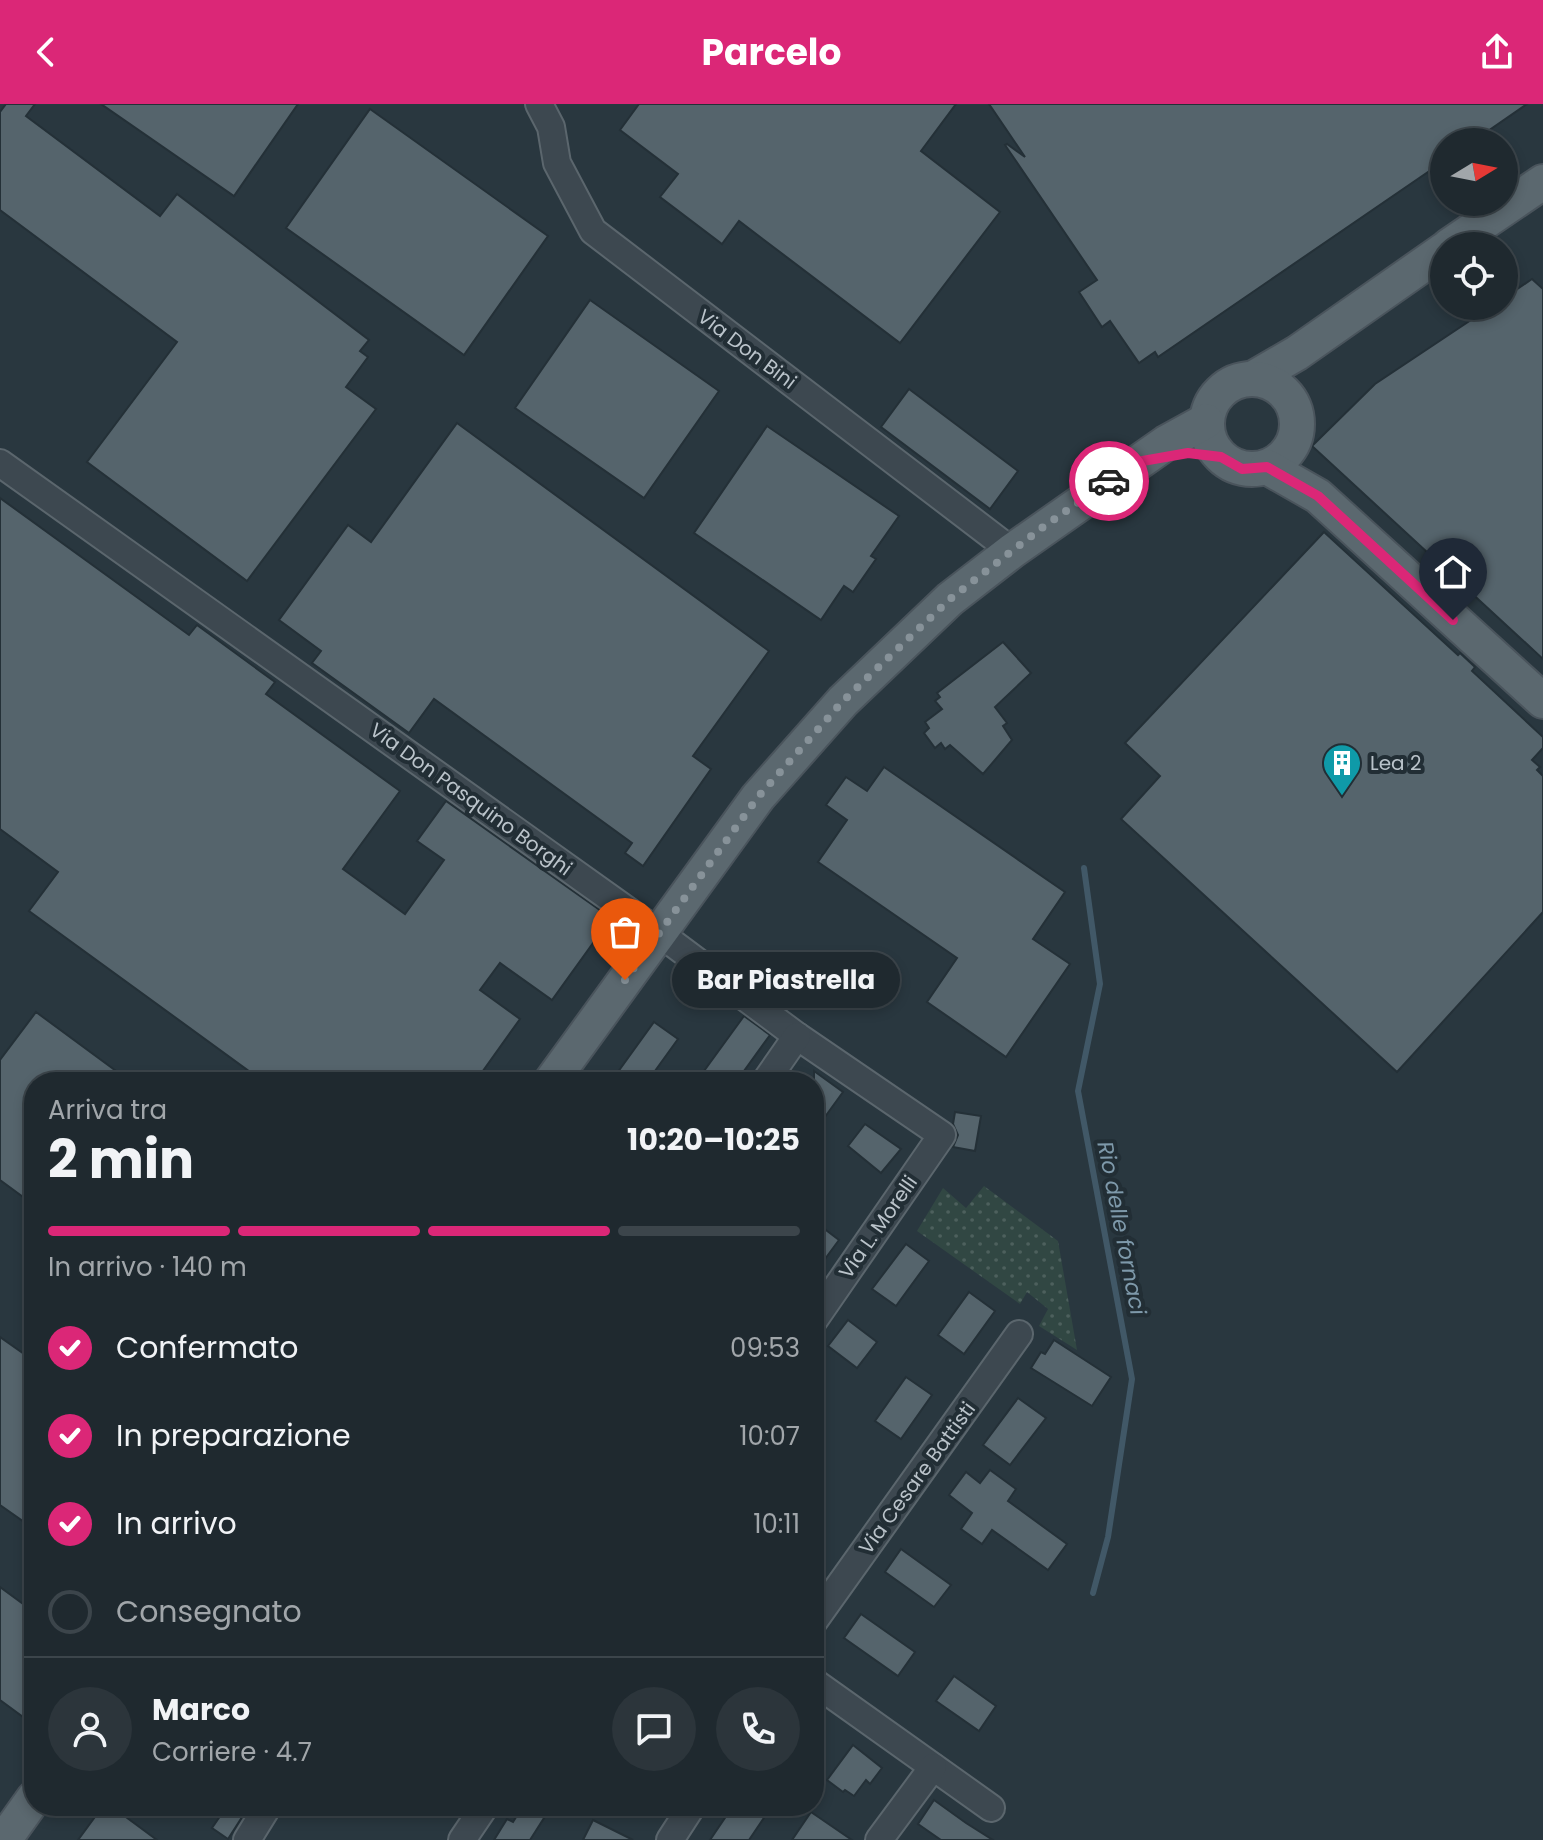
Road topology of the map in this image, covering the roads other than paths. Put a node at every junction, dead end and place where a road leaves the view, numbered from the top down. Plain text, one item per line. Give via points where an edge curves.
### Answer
1 (539, 104) edge
2 (1543, 182) edge
3 (1470, 232) edge
4 (1430, 260) edge
5 (1297, 353) junction
6 (1254, 378) junction
7 (1289, 397) junction
8 (1206, 421) junction
9 (1280, 456) junction
10 (1221, 457) junction
11 (1137, 462) junction
12 (0, 463) edge
13 (1012, 551) junction
14 (1543, 701) edge
15 (659, 933) junction
16 (797, 1036) junction
17 (558, 1072) edge
18 (772, 1072) edge
19 (942, 1135) joint
20 (824, 1306) edge
21 (1019, 1334) dead end
22 (824, 1607) edge
23 (824, 1689) edge
24 (933, 1767) junction
25 (991, 1808) dead end
26 (24, 1812) edge
27 (262, 1816) edge
28 (478, 1816) edge
29 (686, 1816) edge
30 (4, 1840) edge
31 (247, 1840) edge
32 (462, 1840) edge
33 (670, 1840) edge
34 (879, 1840) edge

1 - 13 street, Via Don Bini via 551,127 557,163 593,231
2 - 3 main road
4 - 5 main road
5 - 6 main road
5 - 7 main road
6 - 7 main road
6 - 8 main road via 1227,385 1216,395
7 - 9 main road via 1297,420
8 - 10 main road via 1207,434
8 - 11 main road
9 - 10 main road via 1242,469
9 - 14 main road
10 - 11 main road via 1188,453
11 - 13 main road
12 - 15 street, Via Don Pasquino Borghi
13 - 15 main road via 950,599 843,701 758,797
15 - 16 street, Via Don Pasquino Borghi
15 - 17 main road
16 - 18 street
16 - 19 street, Via Don Pasquino Borghi
19 - 20 street, Via L. Morelli
21 - 22 street, Via Cesare Battisti
23 - 24 street
24 - 25 street
24 - 34 street
26 - 30 main road
27 - 31 street
28 - 32 street
29 - 33 street

